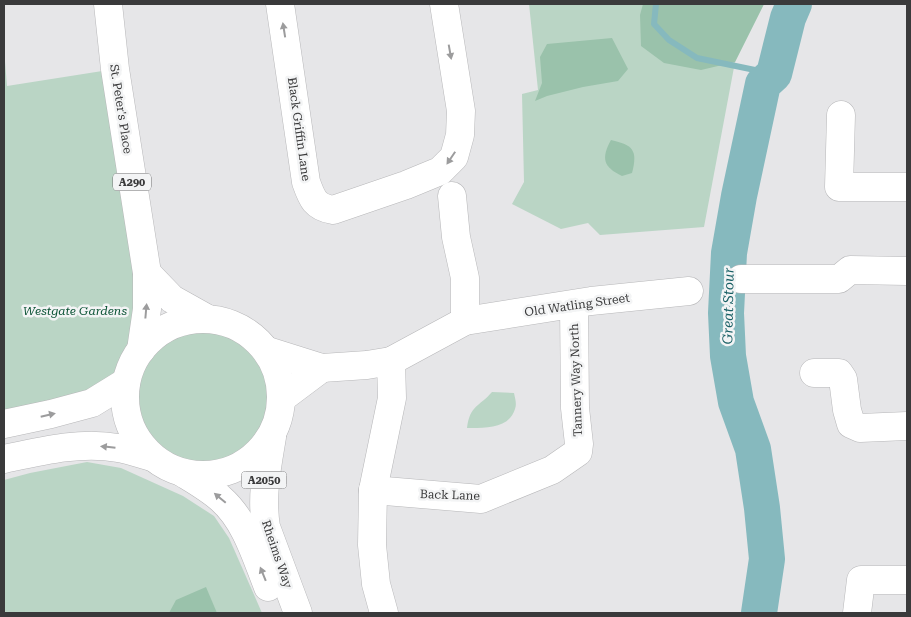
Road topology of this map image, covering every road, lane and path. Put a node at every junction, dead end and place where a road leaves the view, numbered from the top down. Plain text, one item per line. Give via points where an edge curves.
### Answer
1 (108, 4) edge
2 (280, 4) edge
3 (444, 4) edge
4 (840, 115) dead end
5 (907, 187) edge
6 (452, 196) dead end
7 (907, 271) edge
8 (147, 273) junction
9 (741, 279) dead end
10 (689, 291) dead end
11 (574, 305) junction
12 (206, 318) junction
13 (464, 322) junction
14 (141, 350) junction
15 (268, 352) junction
16 (391, 361) junction
17 (322, 368) junction
18 (814, 373) dead end
19 (126, 382) junction
20 (282, 398) junction
21 (4, 424) edge
22 (907, 426) edge
23 (273, 435) junction
24 (152, 457) junction
25 (6, 458) edge
26 (552, 470) joint
27 (181, 473) junction
28 (373, 490) junction
29 (907, 580) edge
30 (279, 613) edge
31 (298, 613) edge
32 (384, 613) edge
33 (857, 613) edge

1 - 8 street, St. Peter's Place / A290
3 -> 2 street, Black Griffin Lane via 461,111 460,135 454,157 440,171 333,210 322,208 312,198 306,182
4 - 5 street via 839,187
6 - 13 street via 465,278
7 - 9 street via 850,270 839,279
8 - 12 street via 172,299
14 -> 8 street, St. Peter's Place / A290 via 147,309
10 - 11 street, Old Watling Street
11 - 13 street, Old Watling Street
11 - 26 street, Tannery Way North via 578,452
12 - 14 street via 181,322 158,332
12 - 15 street via 230,322 251,334
13 - 16 street, Old Watling Street
14 - 19 street
15 - 17 street, Old Watling Street
15 - 20 street via 279,374
16 - 17 street, Old Watling Street
16 - 28 street via 392,398
17 - 20 street
18 - 22 street via 840,373 851,424 860,428
21 -> 19 street via 92,403
19 - 24 street via 129,423 138,441
20 - 23 street via 280,417
23 - 27 street via 256,456 234,470 208,476
23 - 31 street, Rheims Way / A2050 via 264,480 263,512
24 -> 25 street via 94,445
24 - 27 street
26 - 28 street, Back Lane via 481,499
30 -> 27 street, Rheims Way via 247,535 233,512 214,493
28 - 32 street via 372,545 376,584
29 - 33 street via 861,580

